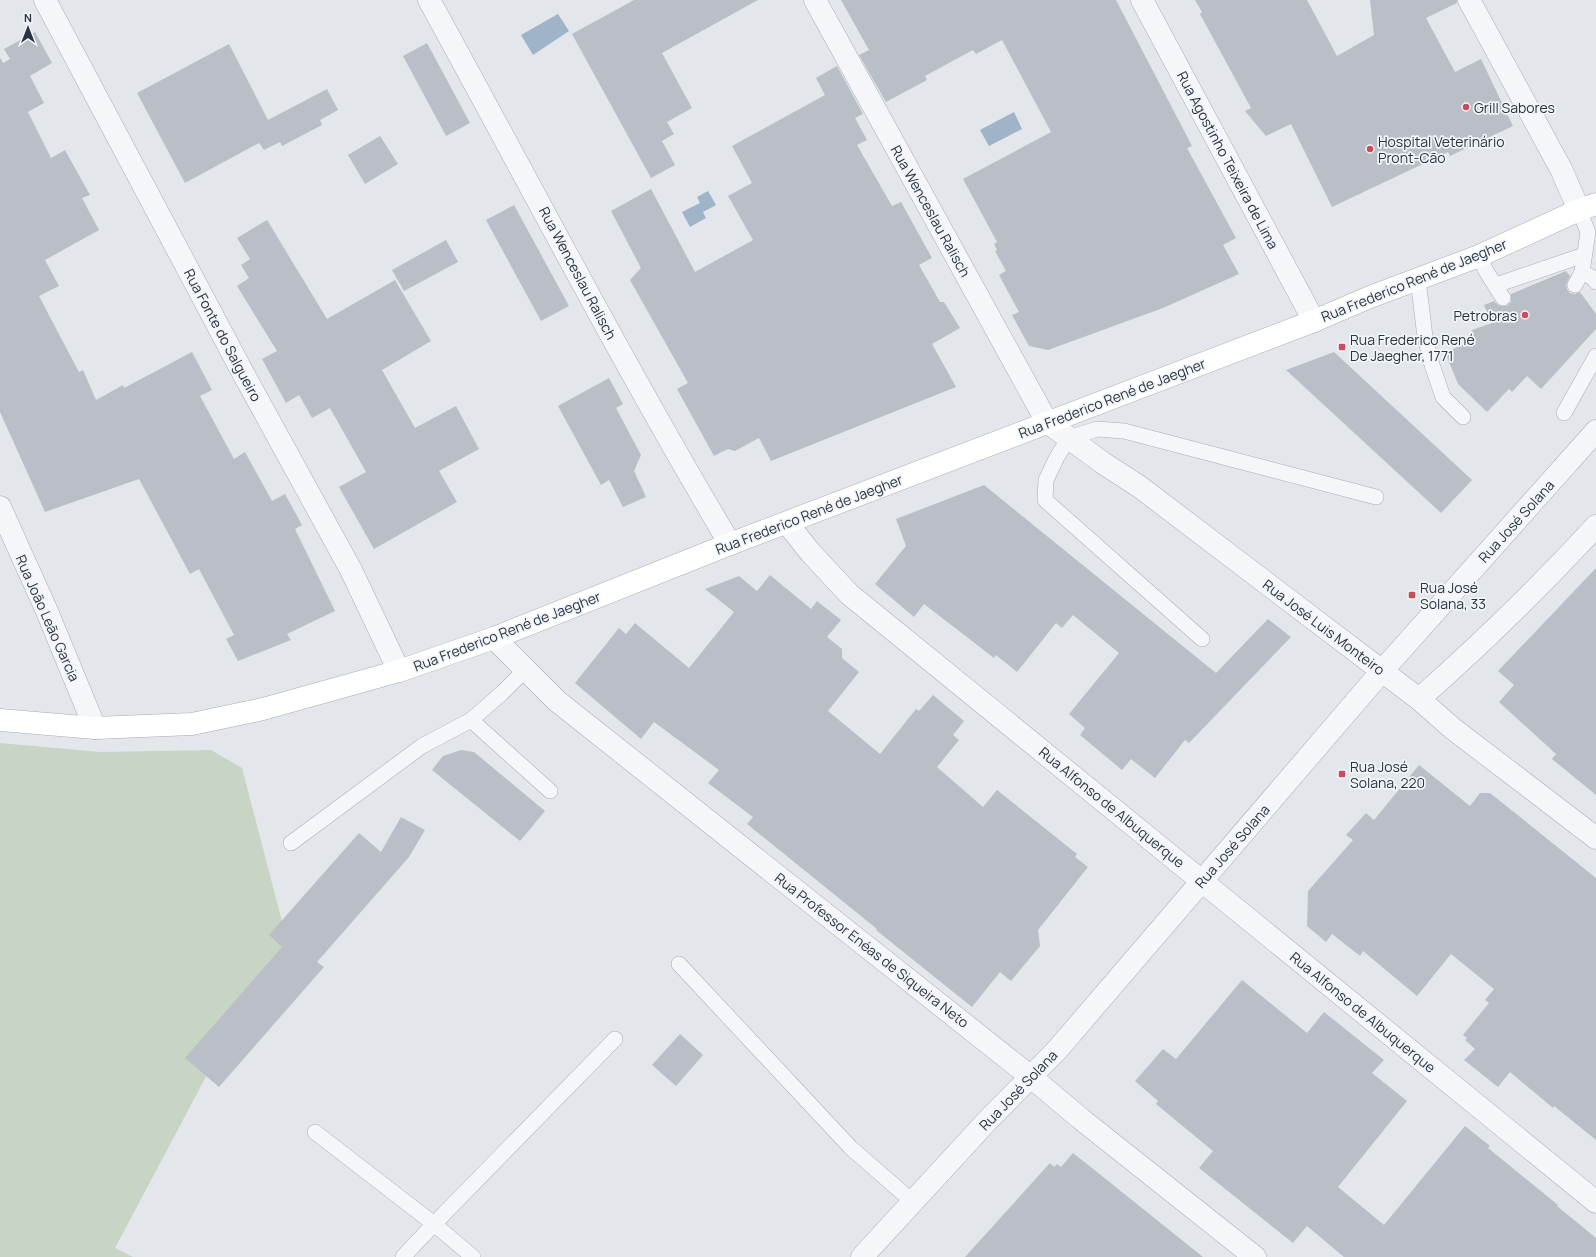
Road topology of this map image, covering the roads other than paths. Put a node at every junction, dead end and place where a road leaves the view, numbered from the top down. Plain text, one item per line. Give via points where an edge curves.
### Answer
1 (44, 0) edge
2 (429, 0) edge
3 (815, 0) edge
4 (1142, 0) edge
5 (1469, 0) edge
6 (1588, 207) edge
7 (1584, 255) junction
8 (1479, 256) junction
9 (1418, 279) junction
10 (1596, 282) edge
11 (1314, 321) junction
12 (1596, 356) edge
13 (1564, 413) dead end
14 (1463, 417) dead end
15 (1047, 422) junction
16 (1596, 431) edge
17 (1069, 438) junction
18 (1376, 497) dead end
19 (0, 508) edge
20 (787, 523) junction
21 (1596, 526) edge
22 (730, 544) junction
23 (494, 638) junction
24 (1202, 639) dead end
25 (399, 671) junction
26 (524, 671) junction
27 (1382, 671) junction
28 (1419, 699) junction
29 (0, 720) edge
30 (471, 720) junction
31 (95, 728) junction
32 (550, 791) dead end
33 (1596, 838) edge
34 (291, 843) dead end
35 (1203, 880) junction
36 (679, 964) dead end
37 (615, 1039) dead end
38 (1031, 1077) junction
39 (315, 1132) dead end
40 (913, 1202) junction
41 (1596, 1202) edge
42 (434, 1224) junction
43 (404, 1257) edge
44 (473, 1257) edge
45 (862, 1257) edge
46 (1255, 1257) edge

1 - 25 street, Rua Fonte do Salgueiro via 351,570
2 - 22 street, Rua Wenceslau Ralisch via 616,343
3 - 15 street, Rua Wenceslau Ralisch
4 - 11 street, Rua Agostinho Teixeira de Lima
5 - 6 street via 1561,169
6 - 7 lane via 1588,232
6 - 8 main road, Rua Frederico René de Jaegher
7 - 8 lane via 1500,291
7 - 10 lane via 1579,278 1593,278
8 - 9 main road, Rua Frederico René de Jaegher
9 - 11 main road, Rua Frederico René de Jaegher
9 - 14 lane via 1425,337 1432,365 1443,397
11 - 15 main road, Rua Frederico René de Jaegher
12 - 13 lane
15 - 17 street, Rua José Luis Monteiro
15 - 20 main road, Rua Frederico René de Jaegher
16 - 27 street, Rua José Solana
17 - 18 lane via 1096,429 1124,431
17 - 24 lane via 1046,480 1045,500
17 - 27 street, Rua José Luis Monteiro via 1140,487
19 - 31 street, Rua João Leão Garcia via 46,609
20 - 22 main road, Rua Frederico René de Jaegher
20 - 35 street, Rua Alfonso de Albuquerque via 849,594
21 - 28 street via 1559,567
22 - 23 main road, Rua Frederico René de Jaegher
23 - 25 main road, Rua Frederico René de Jaegher
23 - 26 street, Rua Professor Enéas de Siqueira Neto
25 - 31 main road, Rua Frederico René de Jaegher via 263,710 192,724
26 - 30 lane
26 - 38 street, Rua Professor Enéas de Siqueira Neto via 557,701
27 - 28 street, Rua José Luis Monteiro
27 - 35 street, Rua José Solana
28 - 33 street, Rua José Luis Monteiro via 1452,728
29 - 31 main road, Rua Frederico René de Jaegher
30 - 32 lane
30 - 34 lane via 422,746
35 - 38 street, Rua José Solana
35 - 41 street, Rua Alfonso de Albuquerque
36 - 40 lane via 851,1148
37 - 42 lane
38 - 40 street, Rua José Solana
38 - 46 street, Rua Professor Enéas de Siqueira Neto
39 - 42 lane
40 - 45 street, Rua José Solana
42 - 43 lane
42 - 44 lane

